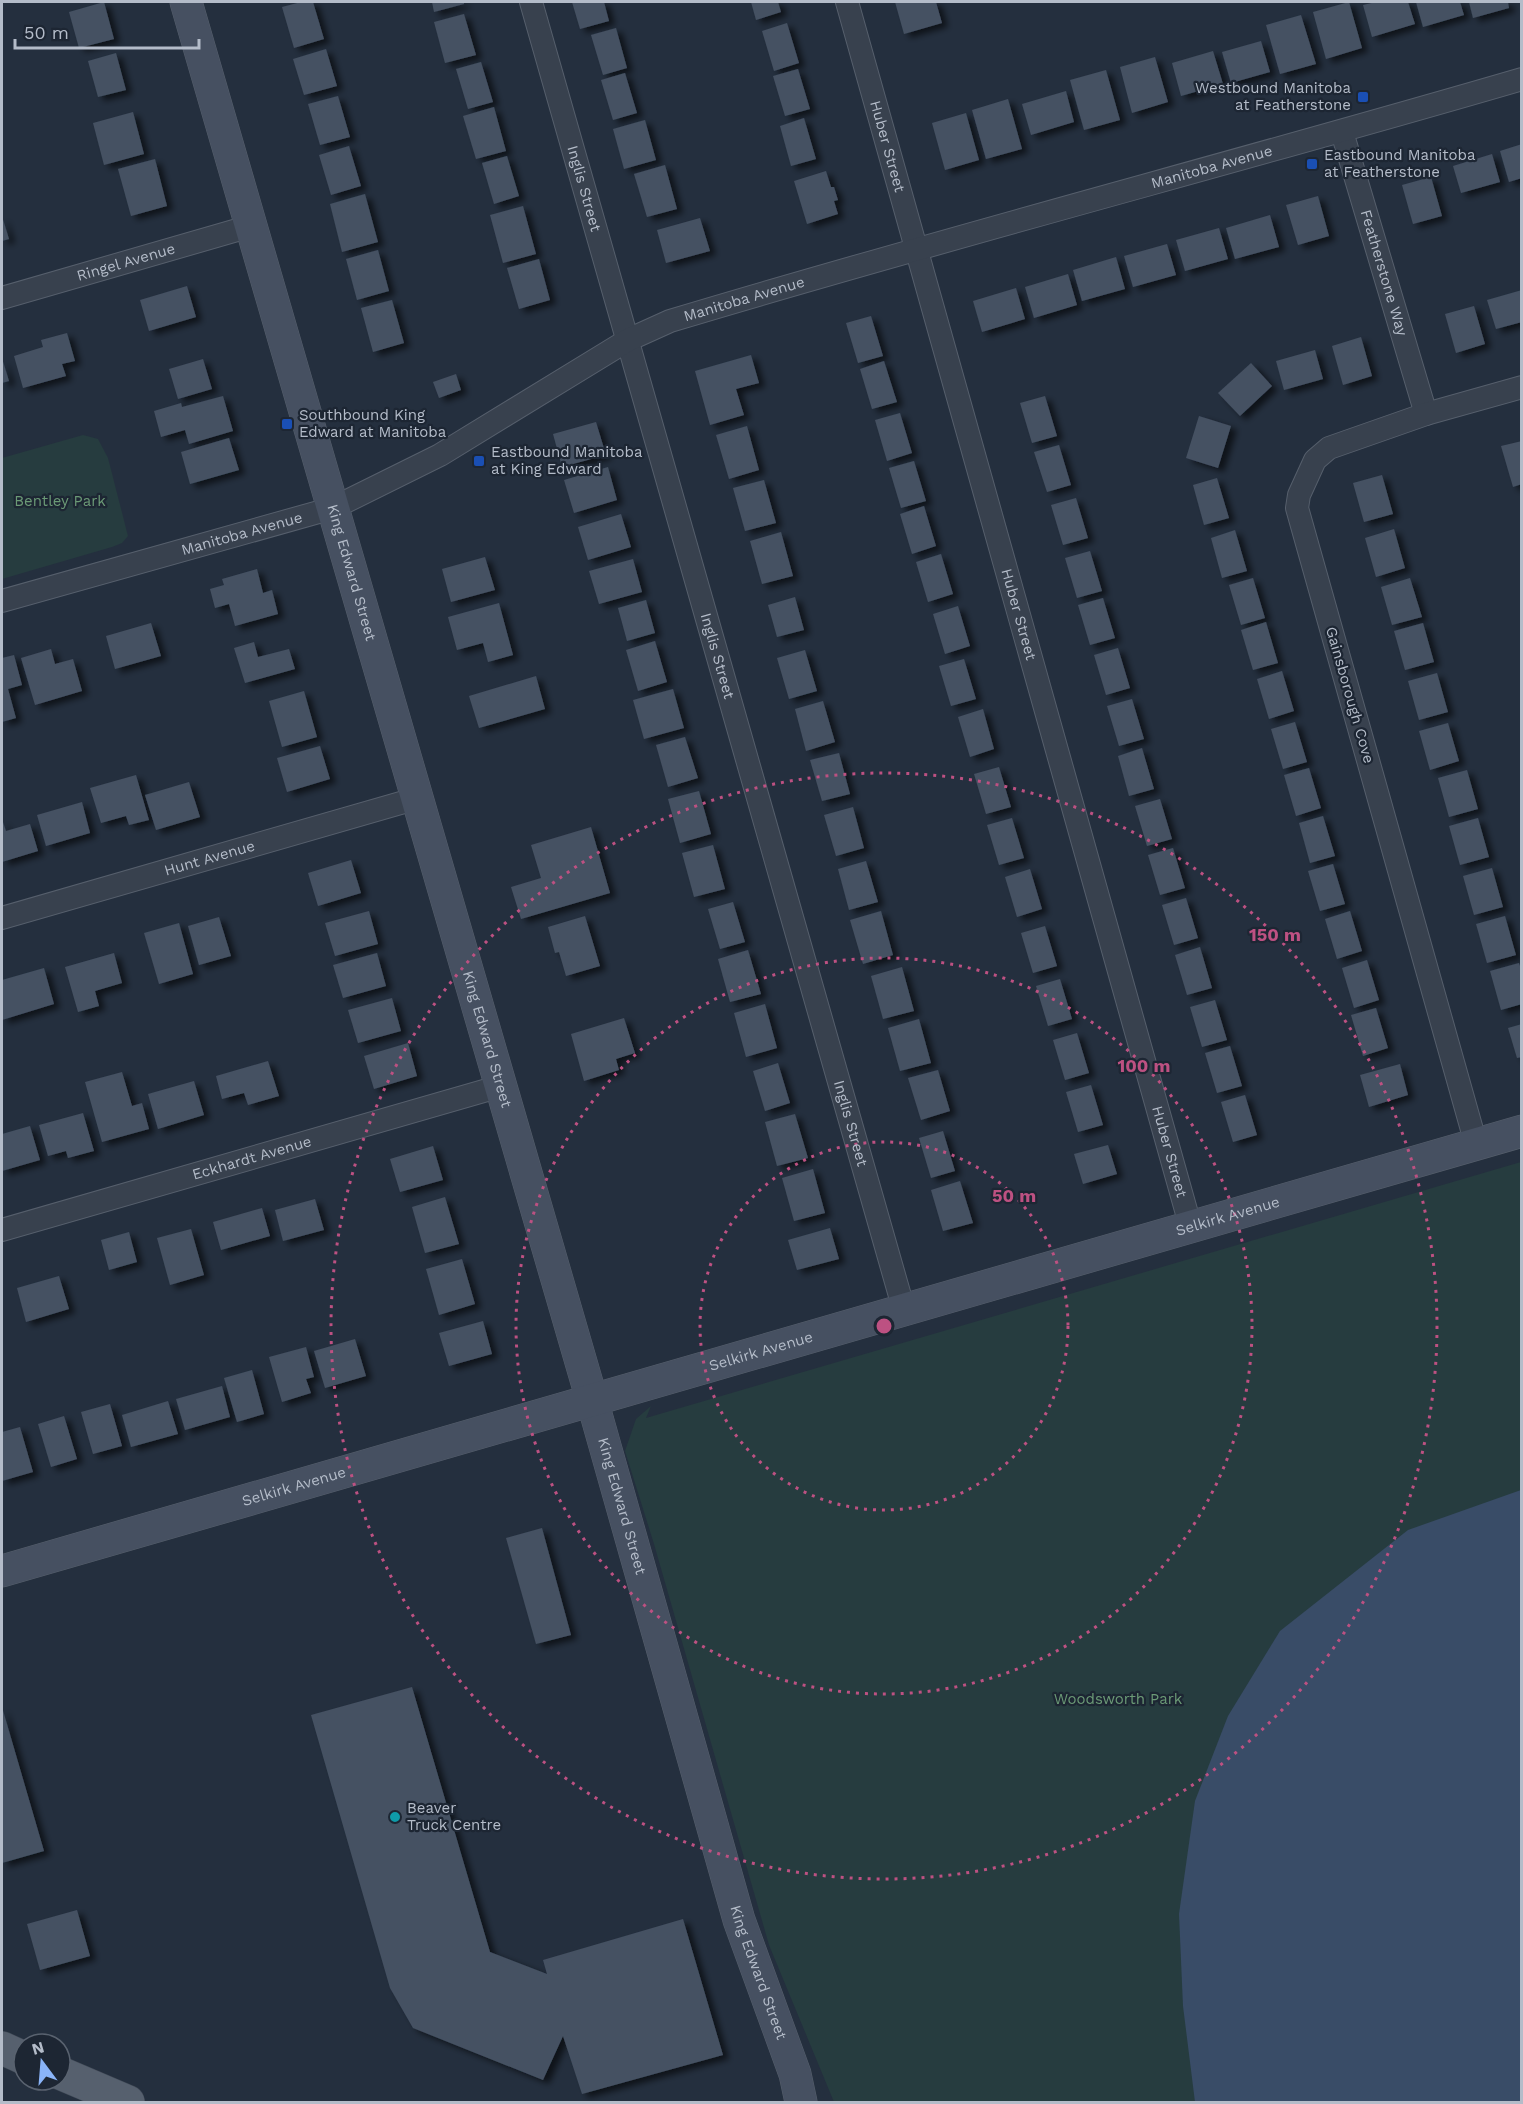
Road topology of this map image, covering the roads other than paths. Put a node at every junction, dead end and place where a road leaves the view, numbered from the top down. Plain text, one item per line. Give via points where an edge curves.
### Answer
1 (186, 2) edge
2 (531, 2) edge
3 (847, 2) edge
4 (1521, 80) edge
5 (1342, 132) junction
6 (251, 226) junction
7 (916, 249) junction
8 (2, 298) edge
9 (628, 340) junction
10 (1521, 387) edge
11 (1426, 414) junction
12 (333, 508) junction
13 (2, 601) edge
14 (418, 798) junction
15 (2, 918) edge
16 (501, 1086) junction
17 (1521, 1131) edge
18 (1476, 1144) junction
19 (1191, 1228) junction
20 (2, 1230) edge
21 (904, 1310) junction
22 (592, 1401) junction
23 (2, 1571) edge
24 (72, 2078) edge
25 (798, 2088) edge
26 (128, 2103) edge
27 (821, 2103) edge

1 - 6 street, King Edward Street
2 - 9 street, Inglis Street
3 - 7 street, Huber Street
4 - 5 street, Manitoba Avenue
5 - 7 street, Manitoba Avenue
5 - 11 street, Featherstone Way
6 - 8 street, Ringel Avenue
6 - 12 street, King Edward Street
7 - 9 street, Manitoba Avenue via 670,321
7 - 19 street, Huber Street
9 - 12 street, Manitoba Avenue via 440,455
9 - 21 street, Inglis Street
10 - 11 street, Gainsborough Cove
11 - 18 street, Gainsborough Cove via 1329,448 1315,460 1297,508
12 - 13 street, Manitoba Avenue
12 - 14 street, King Edward Street
14 - 15 street, Hunt Avenue
14 - 16 street, King Edward Street
16 - 20 street, Eckhardt Avenue
16 - 22 street, King Edward Street
17 - 18 street, Selkirk Avenue
18 - 19 street, Selkirk Avenue
19 - 21 street, Selkirk Avenue
21 - 22 street, Selkirk Avenue
22 - 23 street, Selkirk Avenue
22 - 25 street, King Edward Street via 739,1920
24 - 26 main road
25 - 27 street, King Edward Street

